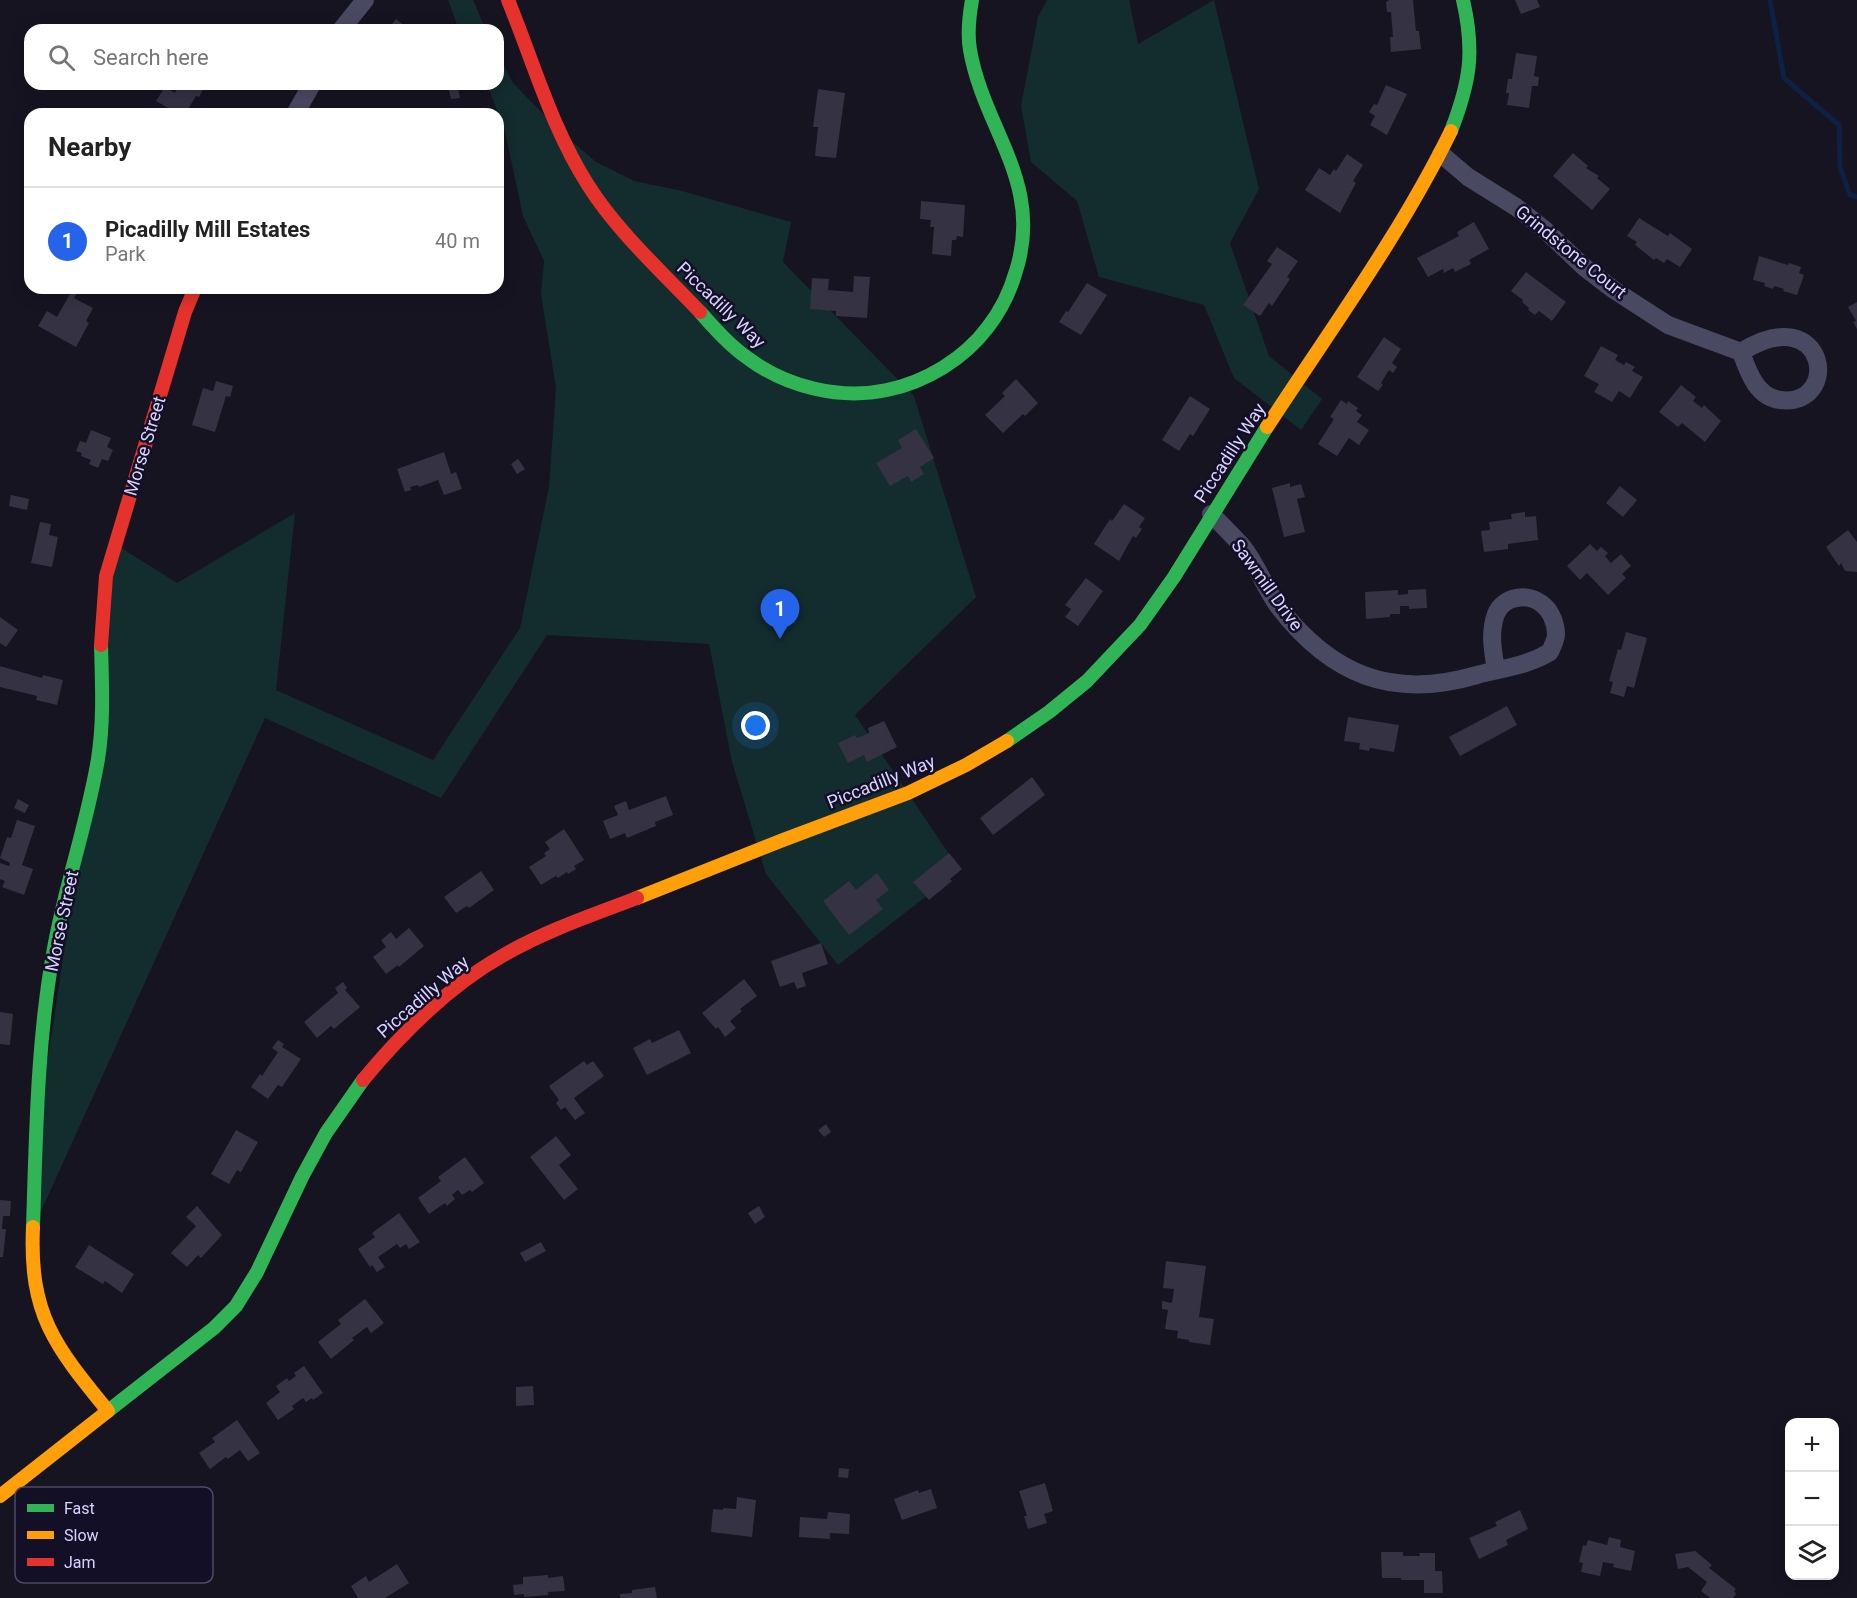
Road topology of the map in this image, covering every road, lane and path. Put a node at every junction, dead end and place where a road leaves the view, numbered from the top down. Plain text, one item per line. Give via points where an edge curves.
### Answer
1 (364, 0) edge
2 (508, 0) edge
3 (972, 0) edge
4 (1463, 0) edge
5 (346, 24) edge
6 (309, 90) edge
7 (298, 108) edge
8 (1441, 154) junction
9 (192, 294) edge
10 (1741, 352) dead end
11 (1211, 514) junction
12 (1496, 670) dead end
13 (108, 1411) junction
14 (0, 1496) edge

1 - 5 street
2 - 3 street, Piccadilly Way via 568,148 590,188 641,252 749,360 811,388 855,394 890,391 926,379 960,356 1005,303 1018,267 1023,244 1019,183 973,69 968,34
4 - 8 street, Piccadilly Way via 1471,42 1469,75 1459,116
6 - 7 street
8 - 10 street, Grindstone Court via 1468,177 1525,214 1614,290 1668,325
8 - 11 street, Piccadilly Way
9 - 13 street, Morse Street via 106,576 98,760 52,956 41,1052 34,1278 44,1318 64,1355
11 - 12 street, Sawmill Drive via 1244,548 1277,605 1327,656 1353,672 1406,684 1440,685
11 - 13 street, Piccadilly Way via 1168,587 1134,631 1089,679 1010,739 918,789 572,923 514,948 471,976 381,1057 346,1101 312,1156 237,1304 220,1322
13 - 14 street

